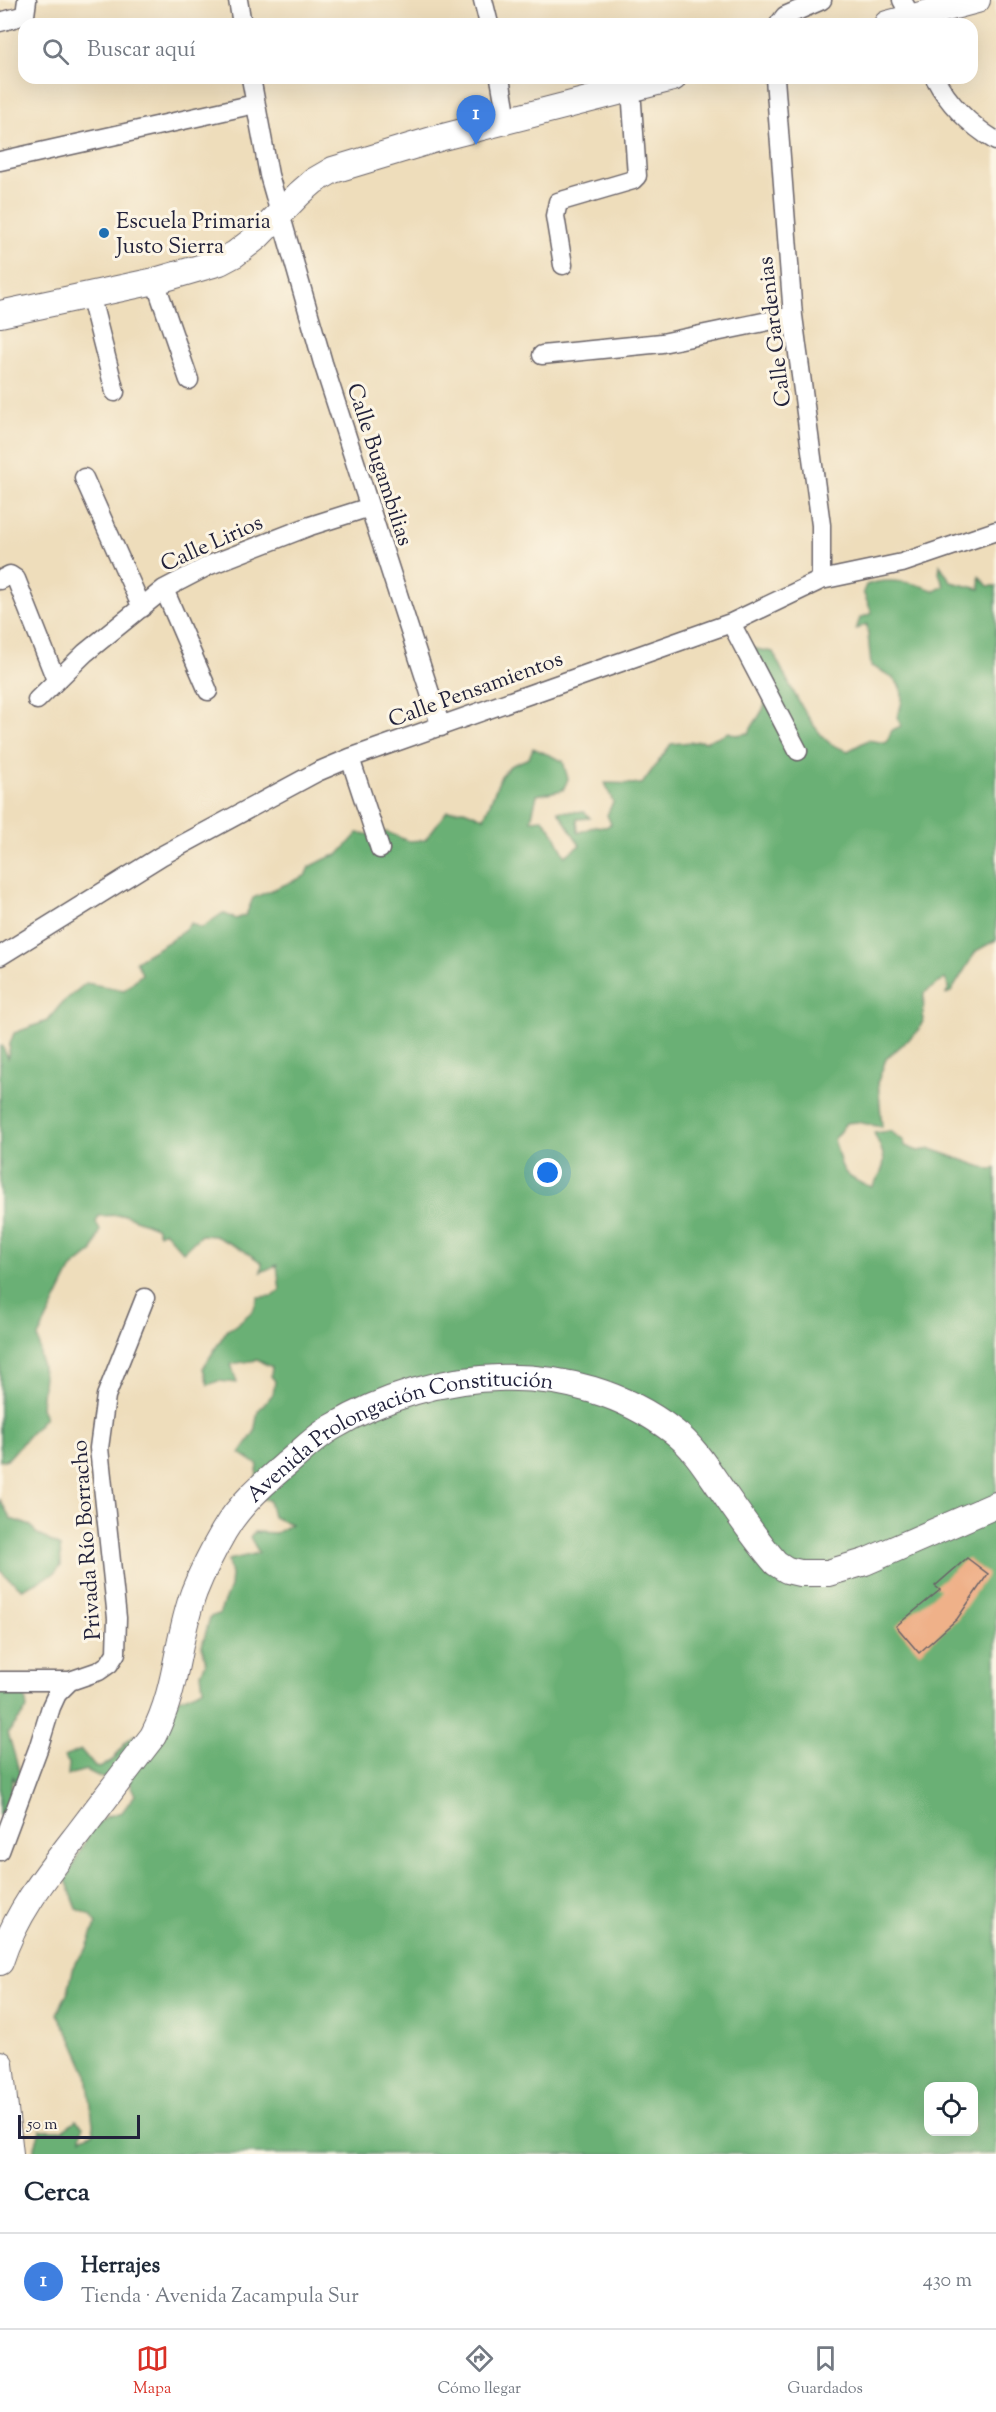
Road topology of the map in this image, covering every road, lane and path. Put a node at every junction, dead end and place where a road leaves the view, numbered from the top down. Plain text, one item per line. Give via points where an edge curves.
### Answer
1 (27, 0) edge
2 (238, 0) edge
3 (483, 0) edge
4 (822, 0) edge
5 (977, 0) edge
6 (910, 14) edge
7 (241, 18) edge
8 (488, 18) edge
9 (784, 18) edge
10 (0, 22) edge
11 (252, 84) edge
12 (501, 84) edge
13 (650, 84) edge
14 (775, 84) edge
15 (938, 84) edge
16 (631, 89) junction
17 (255, 104) junction
18 (507, 120) junction
19 (996, 141) edge
20 (0, 161) edge
21 (280, 215) junction
22 (563, 265) dead end
23 (155, 281) junction
24 (90, 294) junction
25 (0, 314) edge
26 (793, 316) junction
27 (542, 355) dead end
28 (189, 380) dead end
29 (114, 392) dead end
30 (84, 478) dead end
31 (370, 507) junction
32 (996, 531) edge
33 (0, 580) edge
34 (821, 580) junction
35 (164, 589) junction
36 (142, 608) junction
37 (731, 623) junction
38 (56, 680) junction
39 (208, 691) dead end
40 (37, 700) dead end
41 (441, 727) junction
42 (798, 751) dead end
43 (350, 758) junction
44 (380, 849) dead end
45 (0, 956) edge
46 (145, 1298) dead end
47 (996, 1505) edge
48 (0, 1681) edge
49 (70, 1681) junction
50 (0, 1851) edge
51 (2, 1947) edge
52 (0, 2064) edge
53 (10, 2154) edge

1 - 10 street via 25,15
2 - 7 street
3 - 8 street
4 - 9 street
5 - 6 main road
11 - 17 street, Calle Bugambilias
12 - 18 street
13 - 16 main road
14 - 26 street, Calle Gardenias
15 - 19 street via 957,110
16 - 18 main road
16 - 22 street via 637,176 558,201 555,216
17 - 20 street
17 - 21 street, Calle Bugambilias
18 - 21 main road via 333,170 299,194
21 - 23 main road via 235,255
21 - 31 street, Calle Bugambilias via 322,363
23 - 24 main road
23 - 28 street
24 - 25 main road
24 - 29 street
26 - 27 street via 662,343
26 - 34 street, Calle Gardenias via 821,525
30 - 36 street
31 - 35 street, Calle Lirios via 210,565
31 - 41 street, Calle Bugambilias
32 - 34 street, Calle Pensamientos via 902,563
33 - 38 street via 10,575 16,579
34 - 37 street, Calle Pensamientos
35 - 36 street, Calle Lirios
35 - 39 street
36 - 38 street, Calle Lirios
37 - 41 street, Calle Pensamientos
37 - 42 street
38 - 40 street, Calle Lirios
41 - 43 street, Calle Pensamientos
43 - 44 street
43 - 45 street, Calle Pensamientos via 317,771 161,856
46 - 49 street, Privada Río Borracho via 106,1396 99,1448 117,1618 116,1653 99,1671
47 - 51 main road, Avenida Prolongación Constitución via 865,1562 828,1573 800,1573 776,1563 701,1460 674,1431 610,1396 567,1382 511,1377 451,1383 373,1406 302,1449 269,1478 224,1531 194,1593 174,1684 153,1736 46,1875
48 - 49 street
49 - 50 street via 51,1707
52 - 53 main road

